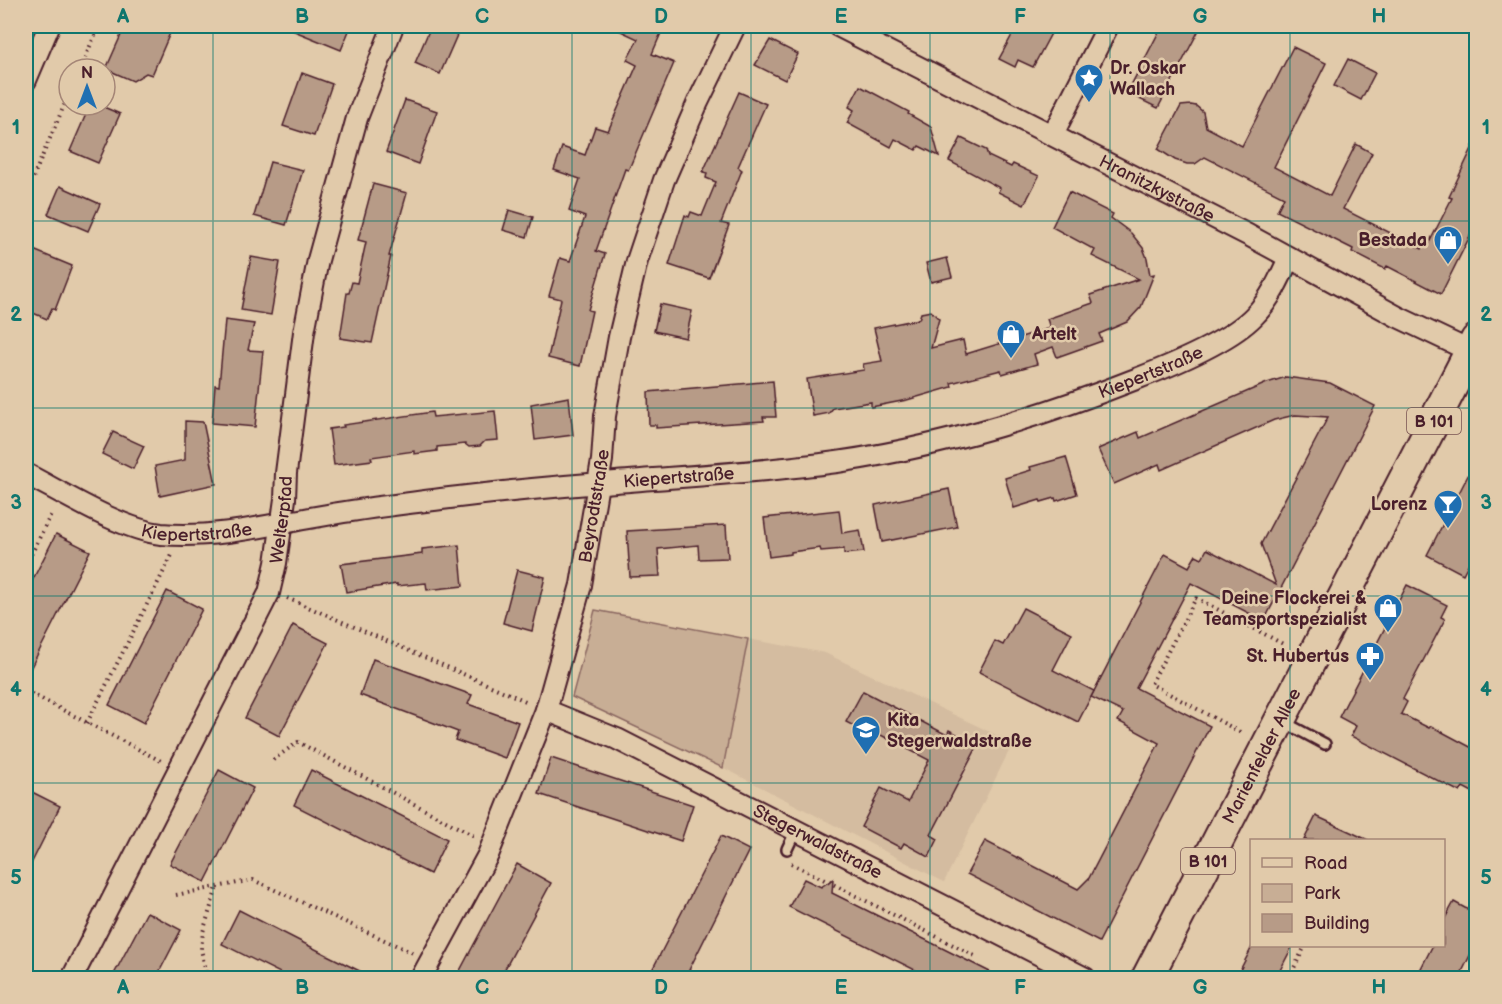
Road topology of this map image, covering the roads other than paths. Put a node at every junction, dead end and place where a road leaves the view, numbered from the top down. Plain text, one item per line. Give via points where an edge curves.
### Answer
1 (49, 26) edge
2 (393, 26) edge
3 (735, 26) edge
4 (838, 26) edge
5 (1108, 26) edge
6 (26, 80) edge
7 (1053, 134) junction
8 (1289, 258) junction
9 (1474, 348) edge
10 (26, 474) edge
11 (598, 483) junction
12 (281, 524) junction
13 (540, 708) junction
14 (1280, 720) junction
15 (1325, 744) dead end
16 (796, 830) junction
17 (787, 849) dead end
18 (72, 978) edge
19 (420, 978) edge
20 (1085, 978) edge
21 (1147, 978) edge

1 - 6 street
2 - 12 street, Welterpfad via 357,118 318,260 299,363
3 - 11 street, Beyrodtstraße via 664,180 637,261 605,416
4 - 7 street, Hranitzkystraße
5 - 7 street
7 - 8 street, Hranitzkystraße
8 - 9 street, Hranitzkystraße via 1398,317
8 - 11 street, Kiepertstraße via 1255,316 1226,337 1176,363 1015,422 932,444 837,462
9 - 14 main road, Marienfelder Allee / B 101
10 - 12 street, Kiepertstraße via 116,520 158,533 198,536
11 - 12 street, Kiepertstraße via 330,514
11 - 13 street, Beyrodtstraße via 581,585
12 - 18 street, Welterpfad via 273,582 262,608
13 - 16 street, Stegerwaldstraße via 617,739
13 - 19 street, Beyrodtstraße via 488,855
14 - 15 lane
14 - 21 main road, Marienfelder Allee / B 101
16 - 17 lane
16 - 20 street, Stegerwaldstraße

